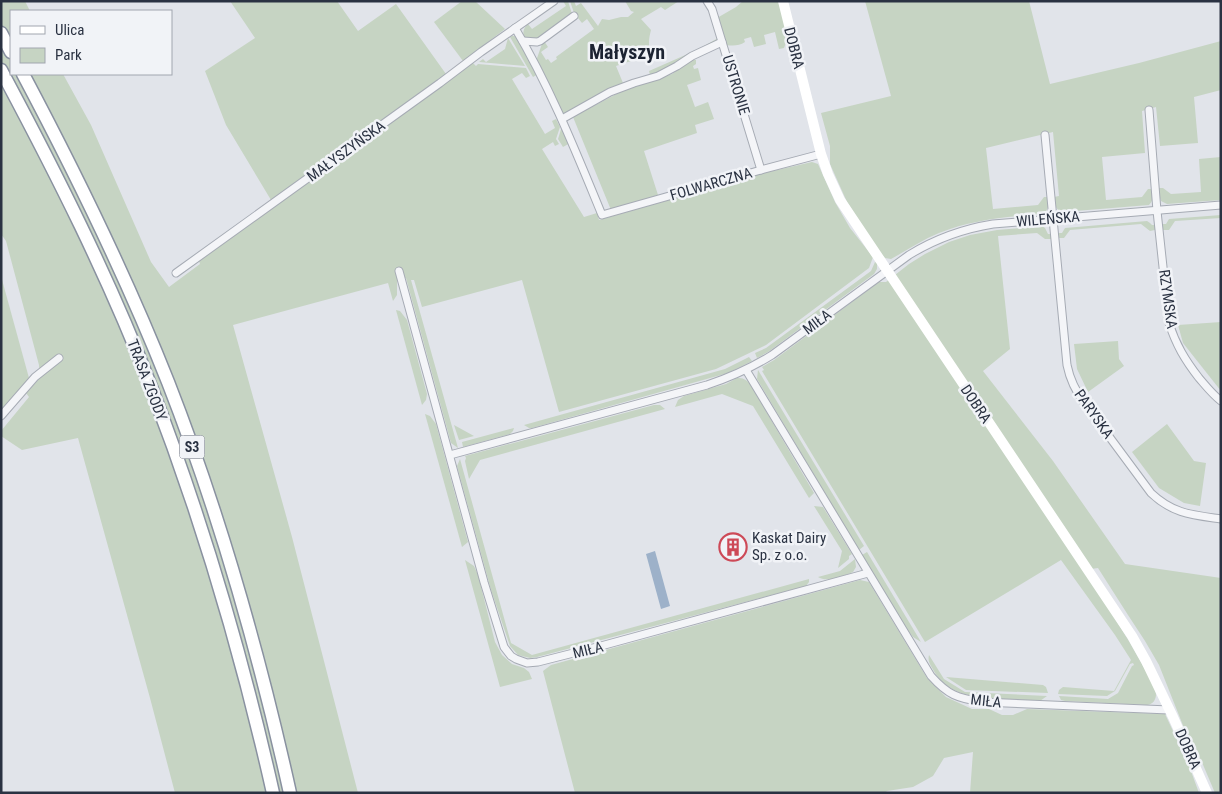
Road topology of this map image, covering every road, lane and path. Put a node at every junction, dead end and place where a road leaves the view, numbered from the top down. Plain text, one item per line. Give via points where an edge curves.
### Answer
1 (554, 1) edge
2 (707, 1) edge
3 (783, 1) edge
4 (574, 16) dead end
5 (515, 28) junction
6 (1, 32) edge
7 (523, 41) junction
8 (722, 42) junction
9 (10, 50) edge
10 (1, 70) edge
11 (24, 75) edge
12 (1149, 110) dead end
13 (562, 119) junction
14 (1045, 135) dead end
15 (821, 154) junction
16 (761, 170) junction
17 (1221, 205) edge
18 (1157, 210) junction
19 (1054, 219) junction
20 (887, 270) junction
21 (400, 271) dead end
22 (176, 273) dead end
23 (60, 358) dead end
24 (746, 370) junction
25 (1221, 401) edge
26 (1, 416) edge
27 (450, 455) junction
28 (1221, 519) edge
29 (868, 573) junction
30 (1169, 710) junction
31 (272, 793) edge
32 (290, 793) edge
33 (1207, 793) edge

1 - 5 street, MAŁYSZYŃSKA
2 - 8 street, USTRONIE
3 - 15 street, DOBRA
4 - 7 street via 540,41
5 - 7 street
5 - 22 street, MAŁYSZYŃSKA
6 - 9 highway
7 - 13 street
8 - 13 street via 658,76 610,92
8 - 16 street, USTRONIE
10 - 31 highway, TRASA ZGODY / S3 via 84,234 151,387 216,574
11 - 32 highway, TRASA ZGODY / S3 via 101,228 186,428 233,570
12 - 18 street, RZYMSKA
13 - 16 street, FOLWARCZNA via 602,215
14 - 19 street, PARYSKA
15 - 16 street, FOLWARCZNA
15 - 20 street, DOBRA via 840,200
17 - 18 street, WILEŃSKA
18 - 19 street, WILEŃSKA
18 - 25 street, RZYMSKA via 1172,334 1191,368
19 - 20 street, WILEŃSKA via 992,224 960,231 920,248
19 - 28 street, PARYSKA via 1067,365 1075,390 1157,498 1183,513
20 - 24 street, MIŁA via 772,355
20 - 30 street, DOBRA via 1132,636
21 - 27 street, MIŁA
23 - 26 street via 35,377
24 - 27 street, MIŁA via 707,385
24 - 29 street, MIŁA
27 - 29 street, MIŁA via 502,642 511,656 521,662 538,662 583,651
29 - 30 street, MIŁA via 931,676 954,696 982,702
30 - 33 street, DOBRA

